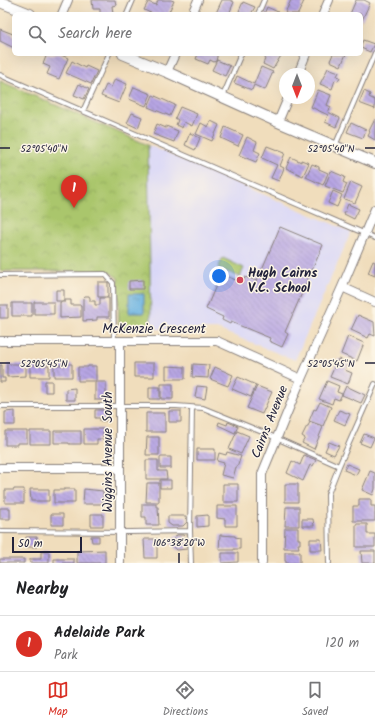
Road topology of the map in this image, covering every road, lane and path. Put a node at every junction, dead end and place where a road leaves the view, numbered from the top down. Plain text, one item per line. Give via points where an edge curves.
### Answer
1 (68, 0) edge
2 (133, 0) edge
3 (198, 0) edge
4 (264, 0) edge
5 (329, 0) edge
6 (2, 1) edge
7 (26, 12) edge
8 (63, 12) edge
9 (128, 12) edge
10 (193, 12) edge
11 (259, 12) edge
12 (324, 12) edge
13 (375, 53) edge
14 (109, 56) edge
15 (128, 56) edge
16 (174, 56) edge
17 (240, 56) edge
18 (305, 56) edge
19 (300, 68) edge
20 (168, 72) junction
21 (0, 75) edge
22 (222, 96) junction
23 (286, 104) edge
24 (83, 111) junction
25 (278, 122) junction
26 (334, 146) junction
27 (375, 163) edge
28 (375, 209) edge
29 (365, 234) junction
30 (375, 238) edge
31 (0, 275) edge
32 (342, 287) junction
33 (375, 302) edge
34 (0, 341) edge
35 (117, 342) junction
36 (301, 379) junction
37 (375, 384) edge
38 (0, 406) edge
39 (120, 406) junction
40 (192, 408) junction
41 (276, 438) junction
42 (339, 466) junction
43 (0, 468) edge
44 (120, 468) junction
45 (0, 531) edge
46 (190, 531) junction
47 (120, 532) junction
48 (120, 563) edge
49 (191, 563) edge
50 (262, 563) edge
51 (329, 563) edge

1 - 8 street
2 - 9 lane
3 - 10 street
4 - 11 lane
5 - 12 street
6 - 7 street
13 - 26 lane
14 - 24 lane
15 - 20 street
16 - 20 street
17 - 22 lane
18 - 19 street
20 - 22 street
21 - 24 lane
22 - 25 street
23 - 25 street
24 - 29 lane
25 - 26 street
26 - 27 street
28 - 29 street, Cairns Avenue
29 - 30 lane
29 - 32 street, Cairns Avenue
31 - 35 lane via 105,274 113,283
32 - 33 street
32 - 36 street, Cairns Avenue
34 - 35 street, McKenzie Crescent
35 - 36 street, McKenzie Crescent via 217,341
35 - 39 street, Wiggins Avenue South
36 - 41 street, Cairns Avenue
37 - 42 lane
38 - 39 lane
39 - 40 lane
39 - 44 street, Wiggins Avenue South
40 - 41 lane via 202,408
40 - 46 lane
41 - 42 lane
41 - 50 street, Cairns Avenue via 262,474
42 - 51 lane via 328,494
43 - 44 street
44 - 47 street, Wiggins Avenue South
45 - 47 lane
46 - 47 lane
46 - 49 lane
47 - 48 street, Wiggins Avenue South

